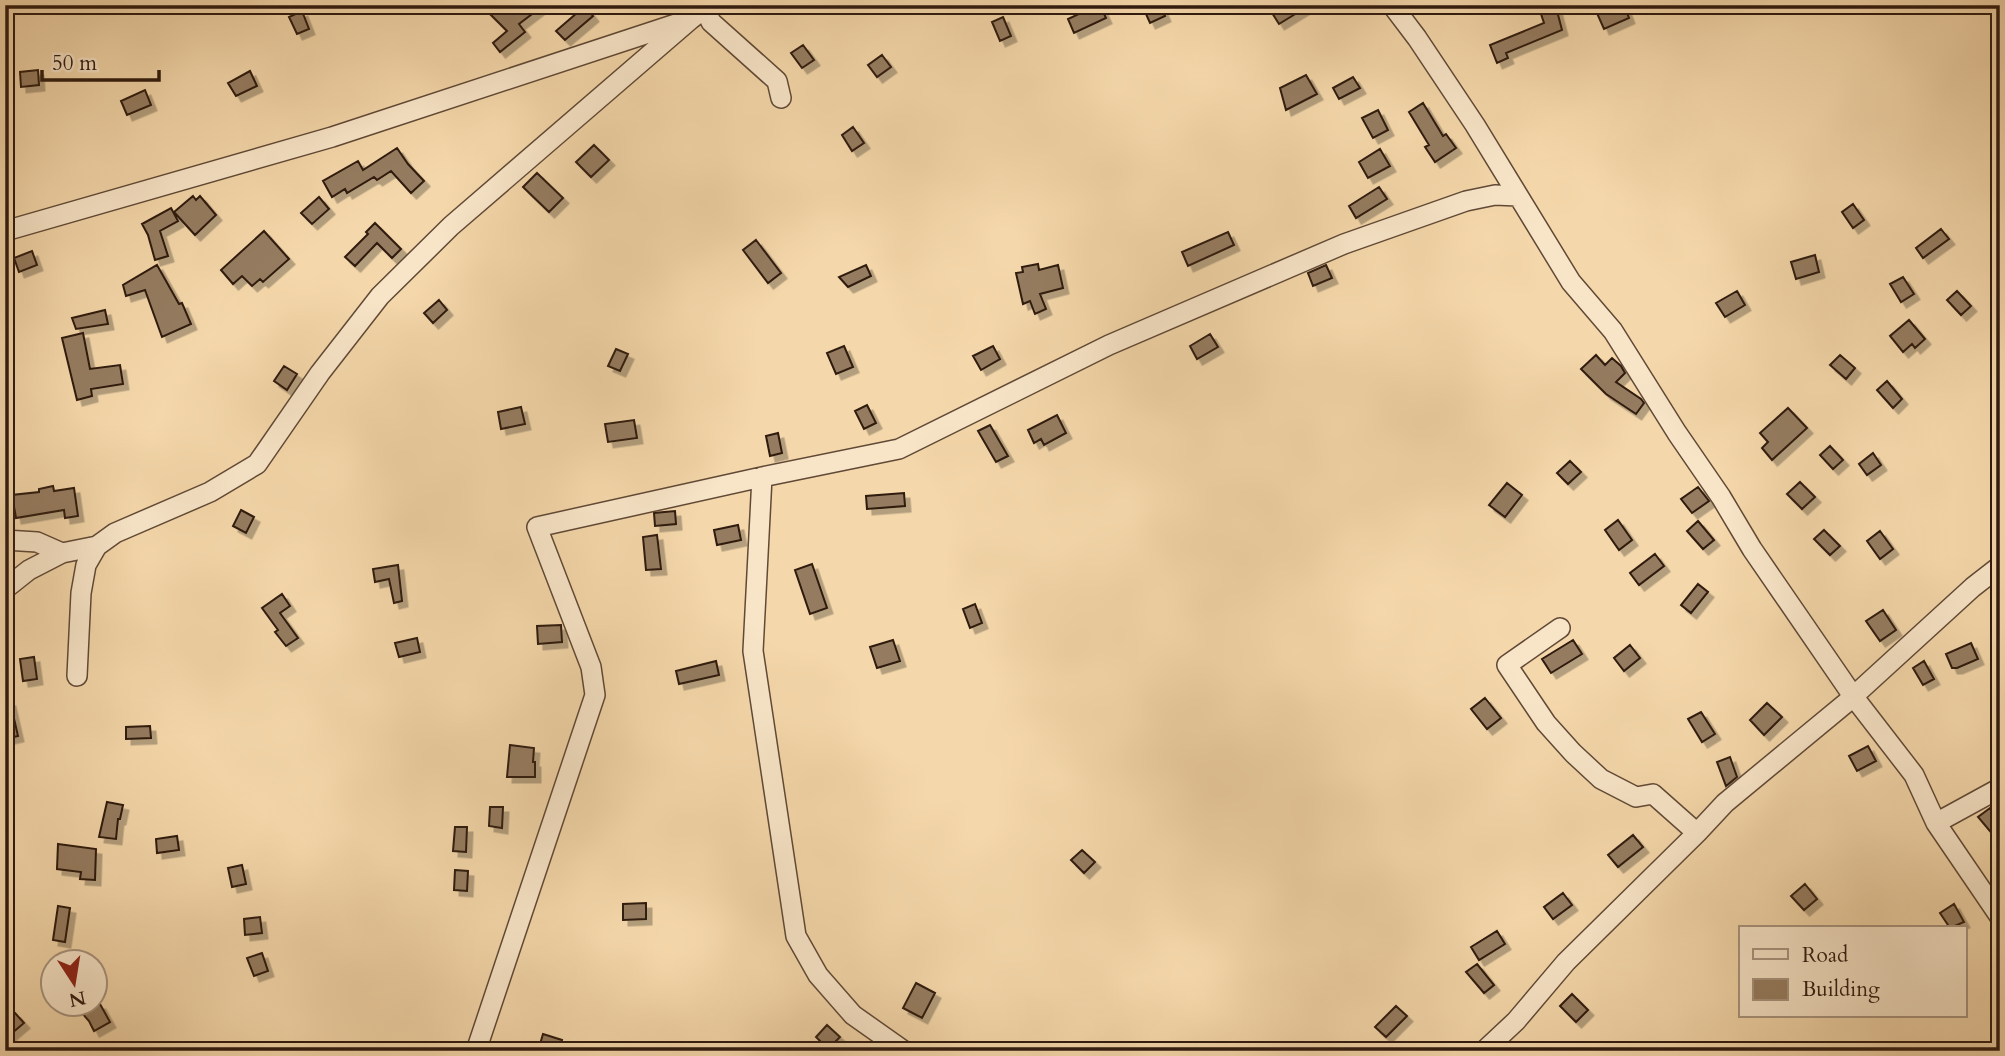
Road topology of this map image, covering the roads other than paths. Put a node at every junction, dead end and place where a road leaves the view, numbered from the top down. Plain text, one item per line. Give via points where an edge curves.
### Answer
1 (1392, 5) edge
2 (702, 11) edge
3 (781, 98) dead end
4 (1518, 196) junction
5 (5, 231) edge
6 (762, 477) junction
7 (5, 540) edge
8 (97, 546) junction
9 (62, 553) junction
10 (2000, 566) edge
11 (5, 589) edge
12 (1560, 628) dead end
13 (77, 676) dead end
14 (1853, 696) junction
15 (2000, 788) edge
16 (1936, 823) junction
17 (1697, 833) junction
18 (2000, 917) edge
19 (476, 1051) edge
20 (904, 1051) edge
21 (1484, 1051) edge

1 - 4 street
2 - 3 street via 777,81
2 - 5 street via 332,137
2 - 8 street via 452,226 380,296 257,464
4 - 6 street via 1466,201 1344,244 1109,345 899,449
4 - 14 street via 1571,282 1613,331 1752,549
6 - 19 street via 537,527 591,667 595,695
6 - 20 street via 753,651 796,936 818,975 853,1014
7 - 9 street via 37,542
8 - 9 street
8 - 13 street via 86,565 81,593
9 - 11 street
10 - 14 street
12 - 17 street via 1507,666 1546,723 1601,779 1636,797 1653,794
14 - 16 street via 1914,775
14 - 17 street via 1725,803
15 - 16 street
16 - 18 street
17 - 21 street via 1566,962

